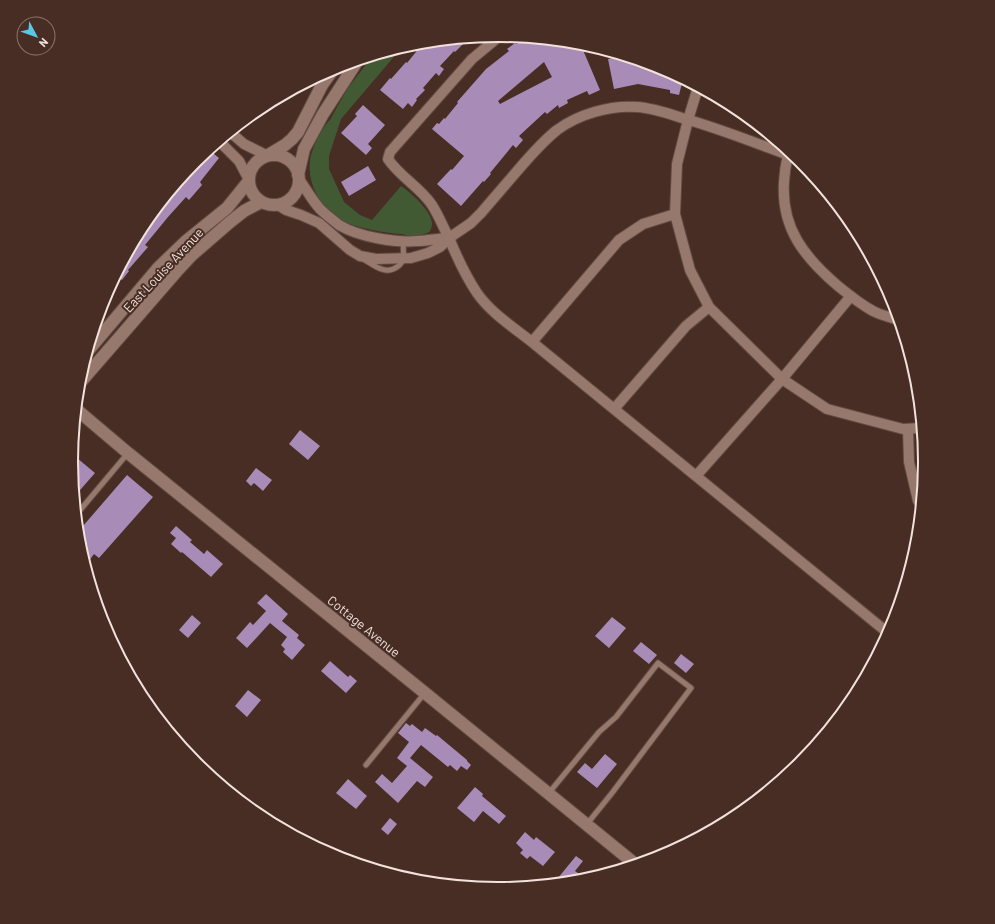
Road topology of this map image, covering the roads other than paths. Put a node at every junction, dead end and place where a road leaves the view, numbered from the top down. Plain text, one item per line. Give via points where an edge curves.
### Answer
1 (492, 42) edge
2 (353, 68) edge
3 (327, 79) edge
4 (696, 92) edge
5 (688, 120) junction
6 (234, 135) edge
7 (223, 145) edge
8 (779, 150) edge
9 (268, 155) junction
10 (788, 159) edge
11 (299, 177) junction
12 (248, 180) junction
13 (262, 202) junction
14 (278, 205) junction
15 (675, 214) junction
16 (448, 238) junction
17 (403, 241) junction
18 (404, 258) junction
19 (851, 296) junction
20 (709, 307) junction
21 (892, 318) edge
22 (95, 342) edge
23 (532, 342) junction
24 (87, 374) edge
25 (782, 379) junction
26 (614, 408) junction
27 (80, 413) edge
28 (916, 428) edge
29 (908, 429) junction
30 (128, 454) junction
31 (696, 476) junction
32 (916, 494) edge
33 (80, 510) edge
34 (883, 629) edge
35 (425, 693) junction
36 (366, 765) dead end
37 (548, 794) junction
38 (586, 825) junction
39 (631, 861) edge

1 - 16 street via 458,74 390,152 388,159 432,204
2 - 11 street via 304,148
3 - 9 street, East Louise Avenue via 298,132 285,145
4 - 5 street
5 - 8 street
5 - 15 street via 677,164
5 - 16 street via 652,109 623,107 594,112 571,122 558,129 536,149 481,214
6 - 9 street via 244,144
7 - 12 street via 239,160
9 - 11 street via 277,154 290,160
9 - 12 street, East Louise Avenue via 254,164
10 - 19 street via 783,194 792,232 813,262
11 - 14 street via 295,193
11 - 17 street via 319,208 340,225 375,237
12 - 13 street via 250,190
12 - 22 street, East Louise Avenue via 227,208 158,268
13 - 14 street
13 - 24 street, East Louise Avenue via 244,211 192,255
14 - 18 street via 319,223 360,256 376,259
15 - 20 street via 690,270
15 - 23 street via 643,224 619,240
16 - 17 street
16 - 18 street via 440,247 428,253
16 - 23 street via 478,294 496,313
17 - 18 lane
19 - 21 street via 874,312
19 - 25 street
20 - 25 street
20 - 26 street via 686,326
23 - 26 street
25 - 29 street via 827,409 903,430
25 - 31 street
26 - 31 street
27 - 30 street, Cottage Avenue
28 - 29 street
29 - 32 street via 909,462
30 - 33 lane
30 - 35 street, Cottage Avenue
31 - 34 street
35 - 36 lane
35 - 37 street, Cottage Avenue
37 - 38 street, Cottage Avenue
37 - 38 lane via 599,732 616,717 658,662 691,688
38 - 39 street, Cottage Avenue

